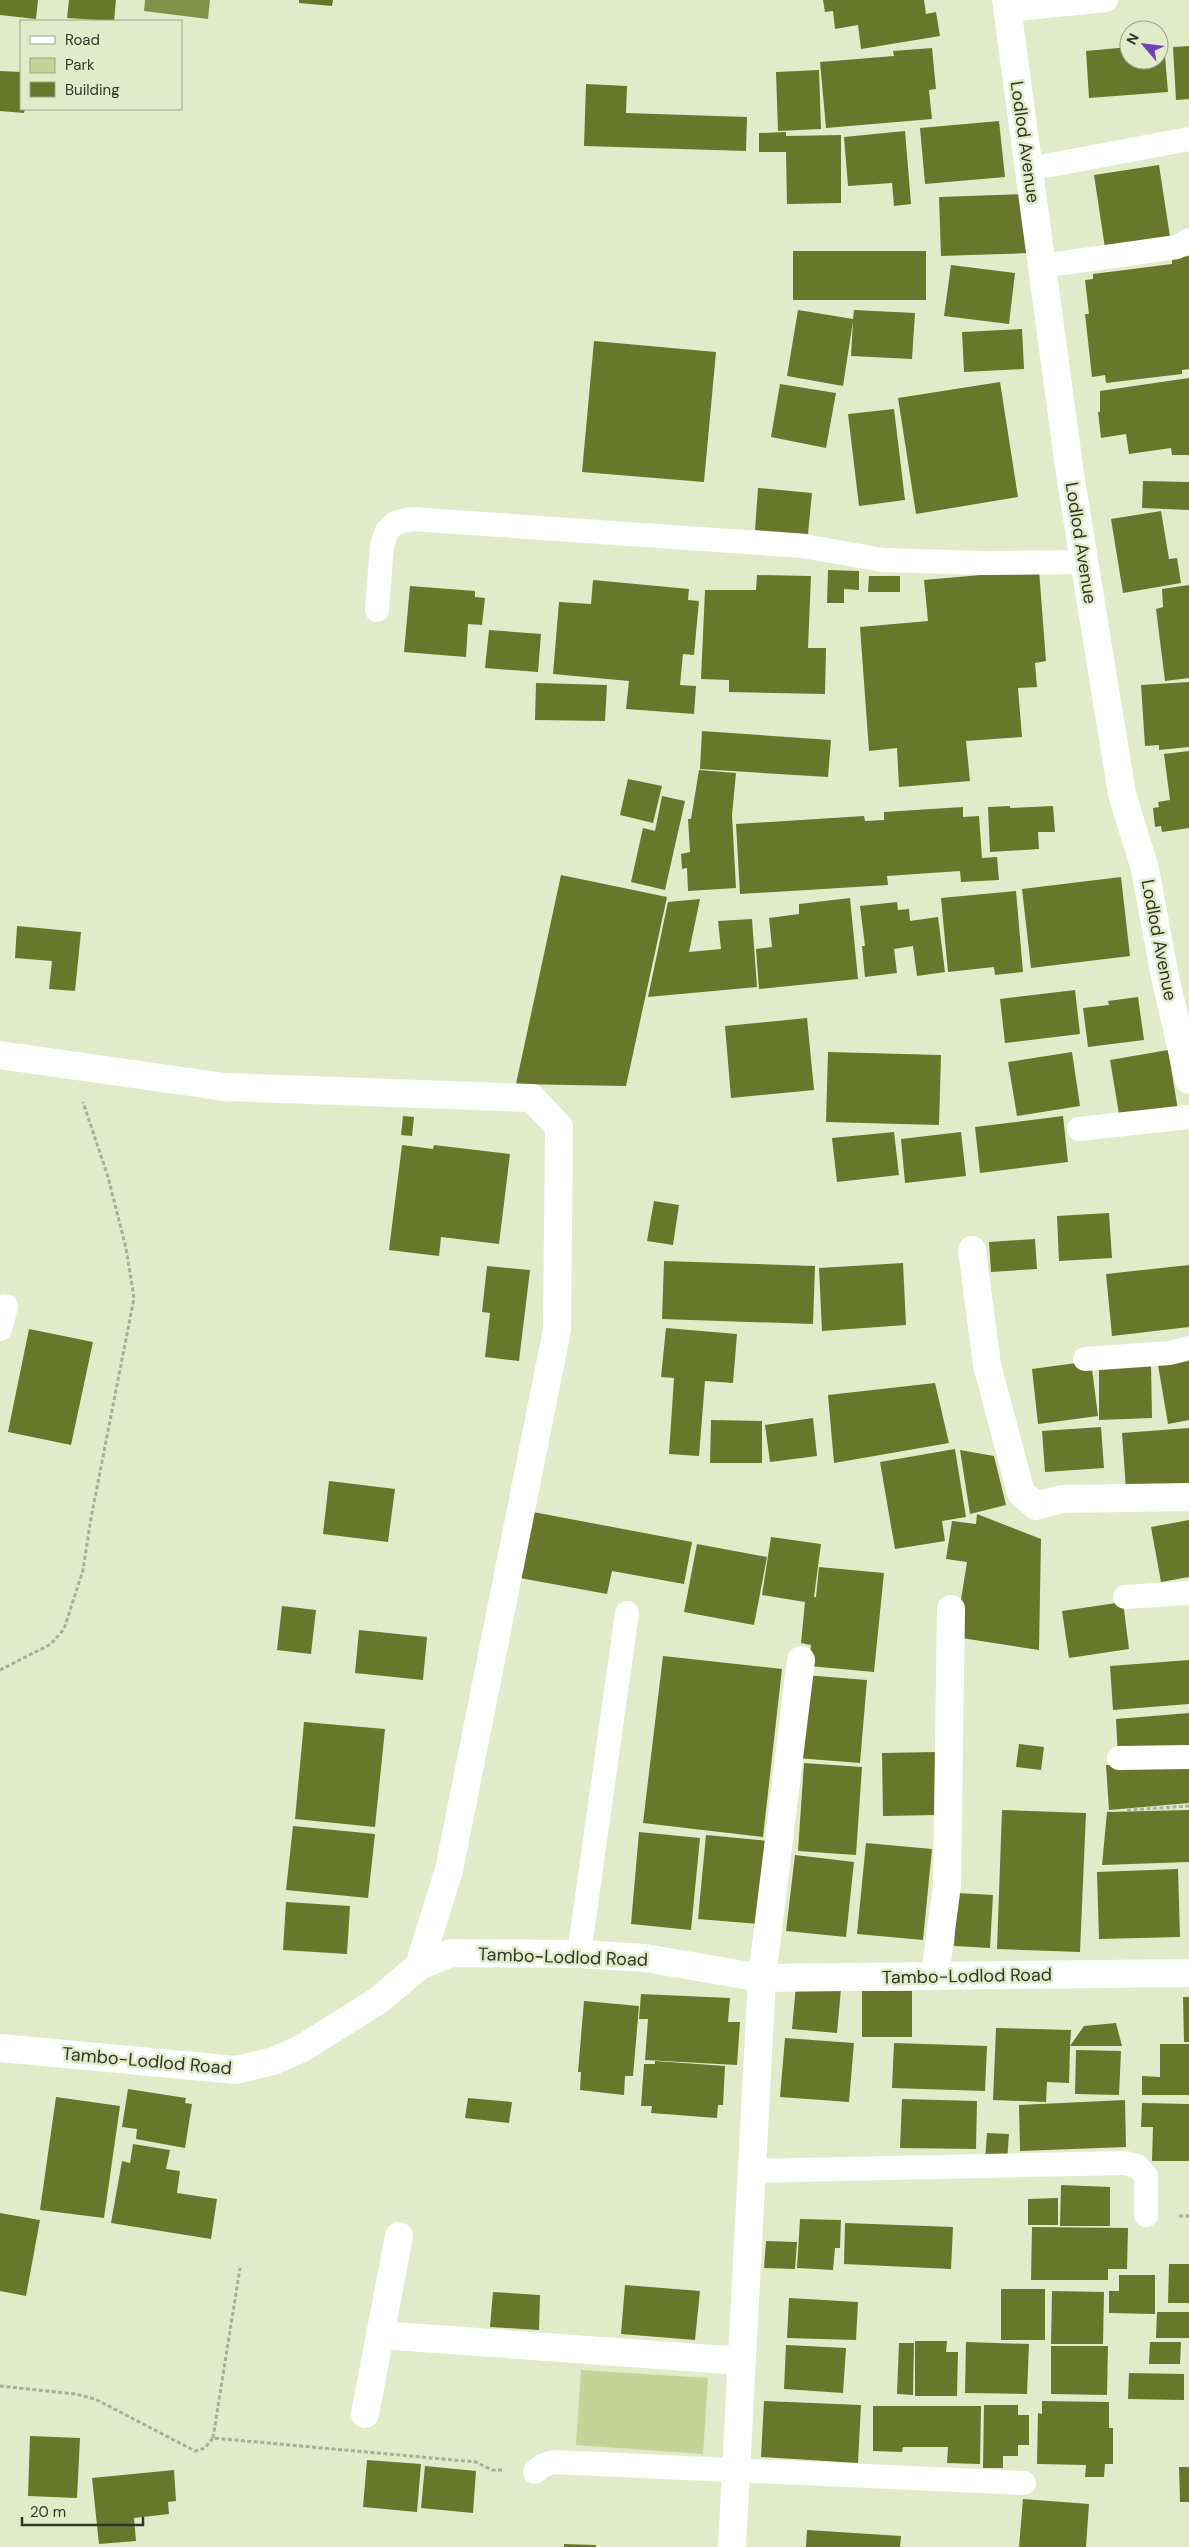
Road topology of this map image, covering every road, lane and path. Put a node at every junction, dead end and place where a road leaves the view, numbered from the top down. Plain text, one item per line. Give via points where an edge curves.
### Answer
1 (1106, 0) edge
2 (1007, 5) edge
3 (1189, 139) edge
4 (1029, 169) junction
5 (1189, 240) edge
6 (1042, 266) junction
7 (1084, 562) junction
8 (377, 610) dead end
9 (0, 1055) edge
10 (71, 1065) junction
11 (1189, 1080) edge
12 (1189, 1117) edge
13 (1079, 1130) dead end
14 (972, 1250) dead end
15 (6, 1306) dead end
16 (0, 1329) edge
17 (1189, 1348) edge
18 (1085, 1359) dead end
19 (1189, 1498) edge
20 (1189, 1594) edge
21 (1125, 1597) dead end
22 (950, 1609) dead end
23 (627, 1612) dead end
24 (801, 1660) dead end
25 (0, 1670) edge
26 (1189, 1757) edge
27 (1119, 1758) dead end
28 (1189, 1806) edge
29 (1127, 1810) dead end
30 (579, 1954) junction
31 (419, 1966) junction
32 (1189, 1972) edge
33 (935, 1976) junction
34 (762, 1978) junction
35 (0, 2048) edge
36 (752, 2171) junction
37 (1146, 2215) dead end
38 (399, 2236) dead end
39 (240, 2268) dead end
40 (380, 2335) junction
41 (742, 2361) junction
42 (0, 2386) edge
43 (365, 2414) dead end
44 (213, 2438) junction
45 (736, 2470) junction
46 (534, 2472) joint
47 (1024, 2483) dead end
48 (732, 2547) edge

1 - 2 lane
2 - 4 street, Lodlod Avenue
3 - 4 lane
4 - 6 street, Lodlod Avenue
5 - 6 lane via 1177,246
6 - 7 street, Lodlod Avenue
7 - 8 lane via 883,560 797,546 411,519 395,522 384,538
7 - 11 street, Lodlod Avenue via 1122,794 1145,869
9 - 10 street
10 - 25 path via 108,1177 126,1248 134,1298 91,1518 84,1570 64,1629 51,1644
10 - 31 street via 225,1087 532,1098 559,1127 557,1330 449,1870
12 - 13 lane
14 - 19 street via 987,1365 1020,1493 1036,1506 1062,1499
15 - 16 lane
17 - 18 lane
20 - 21 lane
22 - 33 street via 946,1884
23 - 30 lane
24 - 34 street
26 - 27 lane
28 - 29 path
30 - 31 street, Tambo-Lodlod Road via 451,1953
30 - 34 street, Tambo-Lodlod Road via 645,1958
31 - 35 street, Tambo-Lodlod Road via 379,2000 301,2050 236,2070
32 - 33 street, Tambo-Lodlod Road
33 - 34 street, Tambo-Lodlod Road
34 - 36 street
36 - 37 lane via 1125,2163 1137,2166 1146,2176
36 - 41 street
38 - 40 street
39 - 44 path
40 - 41 street
40 - 43 street
41 - 45 street
42 - 44 path via 95,2399 196,2451 205,2448
44 - 46 path via 476,2462 492,2470
45 - 46 lane via 553,2462
45 - 47 lane
45 - 48 street

